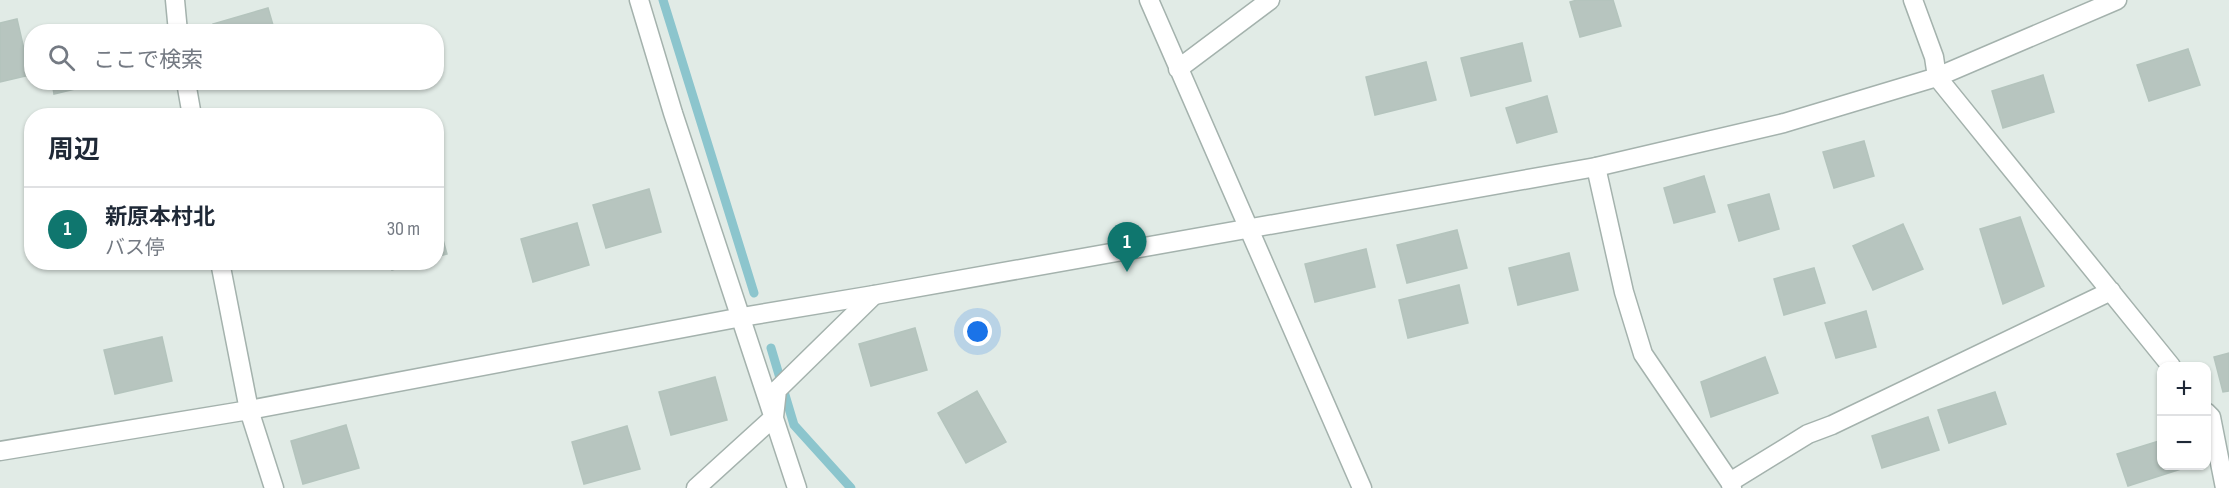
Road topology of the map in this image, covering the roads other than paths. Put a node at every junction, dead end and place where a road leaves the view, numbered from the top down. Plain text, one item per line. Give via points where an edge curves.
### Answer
1 (175, 0) edge
2 (639, 0) edge
3 (1149, 0) edge
4 (1270, 0) edge
5 (1913, 0) edge
6 (2117, 0) edge
7 (177, 24) edge
8 (1178, 69) junction
9 (1937, 76) junction
10 (187, 90) edge
11 (191, 108) edge
12 (1596, 167) junction
13 (1248, 228) junction
14 (222, 270) edge
15 (2111, 291) junction
16 (874, 295) junction
17 (742, 317) junction
18 (2168, 362) edge
19 (249, 410) junction
20 (2210, 416) edge
21 (774, 417) junction
22 (0, 451) edge
23 (1731, 485) edge
24 (274, 488) edge
25 (696, 488) edge
26 (797, 488) edge
27 (1362, 488) edge
28 (2225, 488) edge

1 - 7 street
2 - 17 street
3 - 8 street
4 - 8 street
5 - 9 street
6 - 9 street
8 - 13 street
9 - 12 street via 1784,123
9 - 15 street
10 - 11 street
12 - 13 street
12 - 23 street via 1624,292 1643,354
13 - 16 street
13 - 27 street
14 - 19 street
15 - 18 street
15 - 23 street via 1808,434
16 - 17 street
16 - 21 street via 777,390
17 - 19 street
17 - 21 street
19 - 22 street
19 - 24 street
20 - 28 street
21 - 25 street
21 - 26 street

